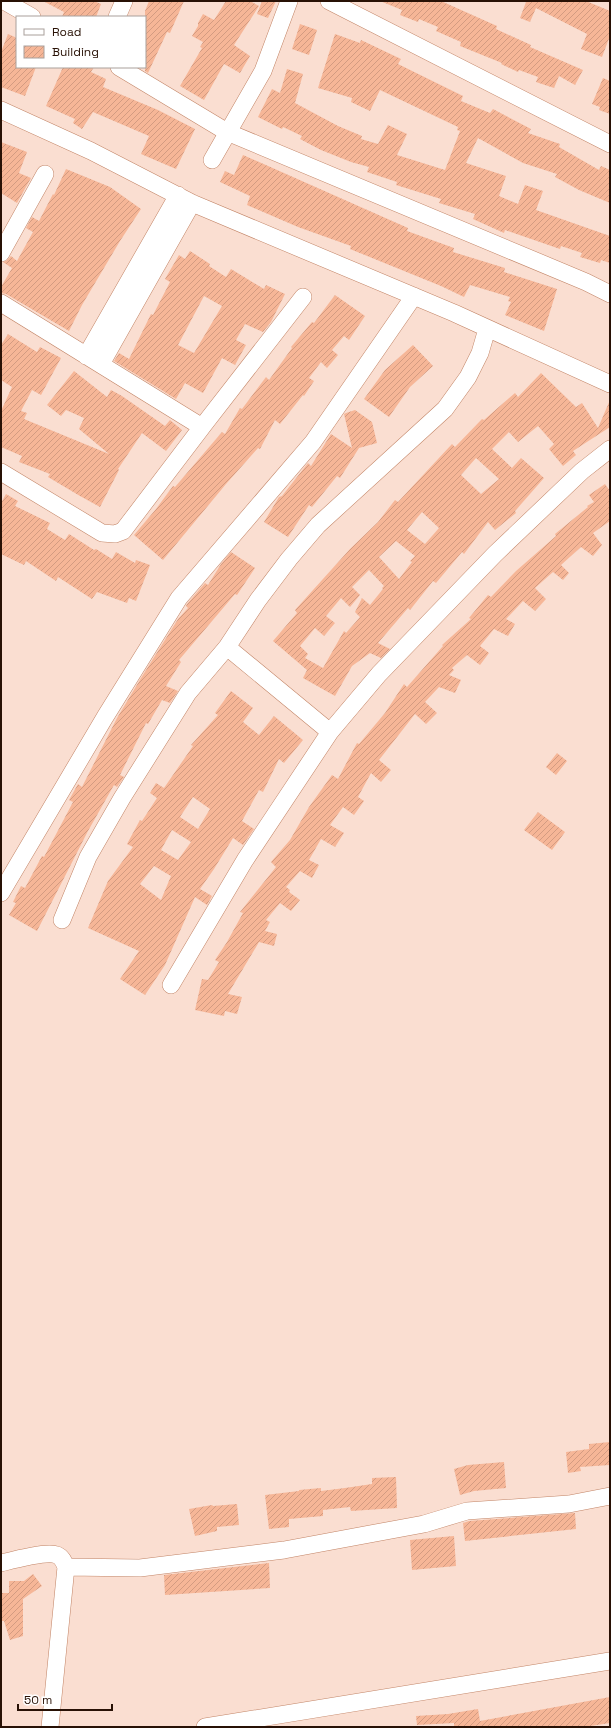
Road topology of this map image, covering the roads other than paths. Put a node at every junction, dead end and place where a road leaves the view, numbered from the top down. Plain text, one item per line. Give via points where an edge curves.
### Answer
1 (4, 1) edge
2 (124, 1) edge
3 (289, 1) edge
4 (329, 1) edge
5 (30, 16) edge
6 (117, 16) edge
7 (122, 68) edge
8 (1, 110) edge
9 (227, 132) junction
10 (610, 144) edge
11 (212, 160) dead end
12 (45, 174) dead end
13 (185, 199) junction
14 (1, 253) edge
15 (610, 294) edge
16 (414, 296) junction
17 (303, 297) dead end
18 (1, 303) edge
19 (487, 329) junction
20 (86, 356) junction
21 (101, 364) junction
22 (610, 384) edge
23 (202, 427) junction
24 (610, 449) edge
25 (1, 472) edge
26 (227, 647) junction
27 (330, 732) junction
28 (1, 893) edge
29 (62, 920) dead end
30 (171, 985) dead end
31 (610, 1496) edge
32 (1, 1563) edge
33 (66, 1567) junction
34 (610, 1661) edge
35 (50, 1727) edge
36 (205, 1727) edge

1 - 5 street
2 - 6 street
3 - 9 street via 263,71
4 - 10 street
7 - 9 street
8 - 13 street
9 - 11 street
9 - 15 street
12 - 14 street
13 - 16 street
13 - 20 street
13 - 21 street
16 - 19 street
16 - 28 street via 313,442 179,598
17 - 23 street
18 - 20 street
19 - 22 street
19 - 26 street via 480,353 468,377 445,409 318,525 258,600
20 - 21 street
21 - 23 street
23 - 25 street via 123,531 115,534 102,533
24 - 27 street via 582,471 495,554 379,674
26 - 27 street
26 - 29 street via 188,694 122,798 88,856
27 - 30 street via 245,860
31 - 33 street via 569,1504 467,1511 424,1524 284,1550 140,1568
32 - 33 street via 46,1554 57,1555 63,1559
33 - 35 street
34 - 36 street

